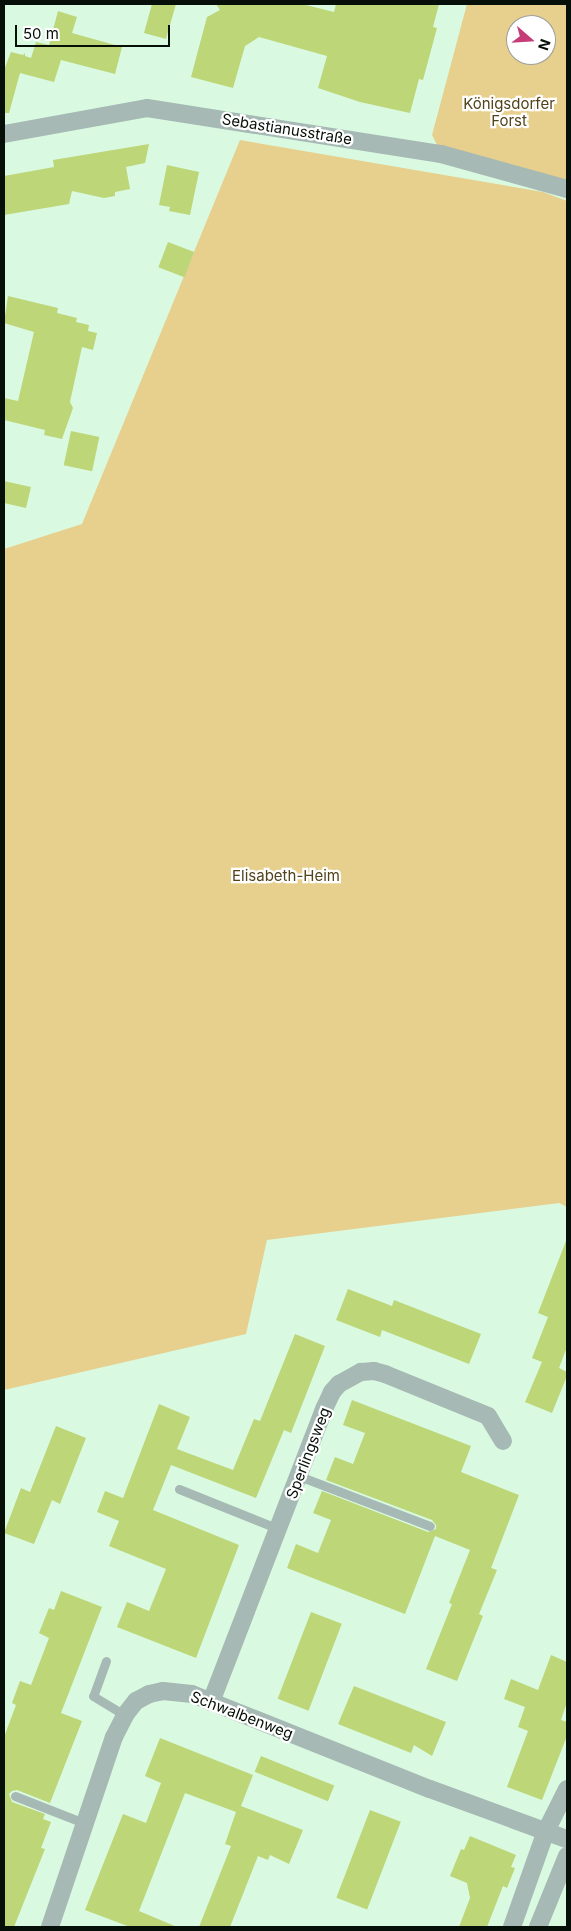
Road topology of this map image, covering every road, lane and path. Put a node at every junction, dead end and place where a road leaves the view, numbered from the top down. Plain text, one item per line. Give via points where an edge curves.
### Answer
1 (4, 134) edge
2 (567, 189) edge
3 (503, 1441) dead end
4 (299, 1476) junction
5 (178, 1488) dead end
6 (430, 1526) dead end
7 (279, 1530) junction
8 (106, 1661) dead end
9 (211, 1702) junction
10 (125, 1715) junction
11 (567, 1789) edge
12 (15, 1796) dead end
13 (84, 1823) junction
14 (546, 1831) junction
15 (567, 1839) edge
16 (567, 1856) edge
17 (50, 1927) edge
18 (512, 1927) edge
19 (538, 1927) edge

1 - 2 street, Sebastianusstraße via 147,108 441,154
3 - 4 street, Sperlingsweg via 488,1416 385,1374 361,1372 349,1377 332,1392
4 - 6 lane
4 - 7 street, Sperlingsweg
5 - 7 lane
7 - 9 street, Sperlingsweg
8 - 10 lane via 93,1696
9 - 10 street, Schwalbenweg via 192,1694 163,1691 136,1701
9 - 14 street, Schwalbenweg
10 - 13 street, Schwalbenweg
11 - 14 street
12 - 13 lane
13 - 17 street, Schwalbenweg
14 - 15 street, Schwalbenweg
14 - 18 street
16 - 19 street

